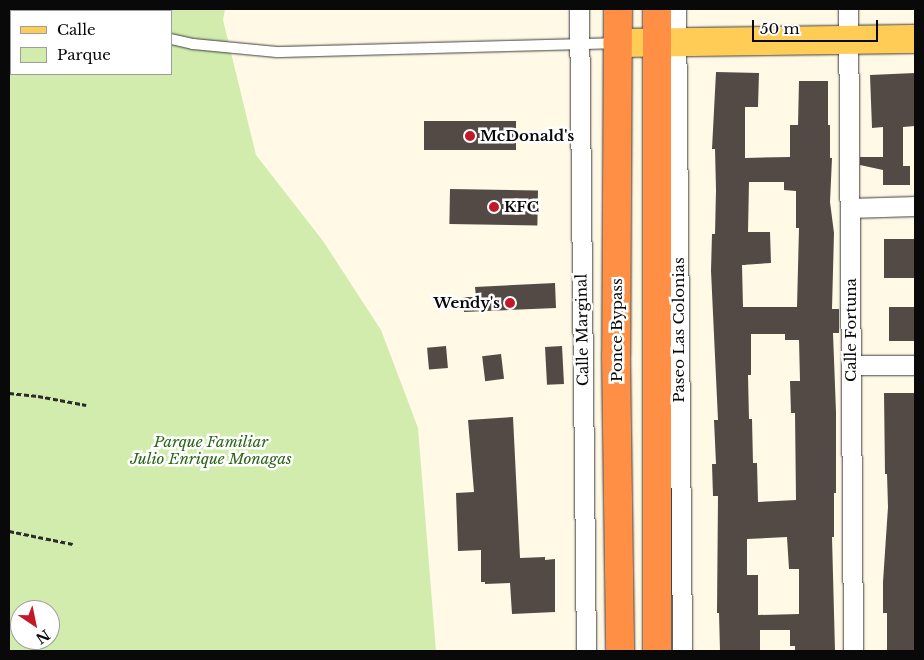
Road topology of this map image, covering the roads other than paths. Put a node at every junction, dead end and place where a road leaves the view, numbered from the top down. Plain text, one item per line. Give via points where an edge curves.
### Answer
1 (580, 9) edge
2 (618, 9) edge
3 (657, 9) edge
4 (676, 9) edge
5 (848, 9) edge
6 (172, 38) edge
7 (915, 39) edge
8 (848, 40) junction
9 (667, 42) junction
10 (579, 43) junction
11 (618, 44) junction
12 (915, 206) edge
13 (850, 208) junction
14 (915, 365) edge
15 (851, 366) junction
16 (586, 651) edge
17 (620, 651) edge
18 (657, 651) edge
19 (682, 651) edge
20 (853, 651) edge

1 - 10 street, Calle Marginal
2 - 11 highway, Ponce Bypass
3 - 9 highway
4 - 9 street, Paseo Las Colonias
5 - 8 street, Calle Fortuna
6 - 10 lane via 193,44 277,52
7 - 8 main road
8 - 9 main road
8 - 13 street, Calle Fortuna
9 - 11 main road
9 - 18 highway via 656,345
9 - 19 street, Paseo Las Colonias
10 - 11 lane
10 - 16 street, Calle Marginal
11 - 17 highway, Ponce Bypass via 616,356
12 - 13 street
13 - 15 street, Calle Fortuna
14 - 15 street
15 - 20 street, Calle Fortuna

